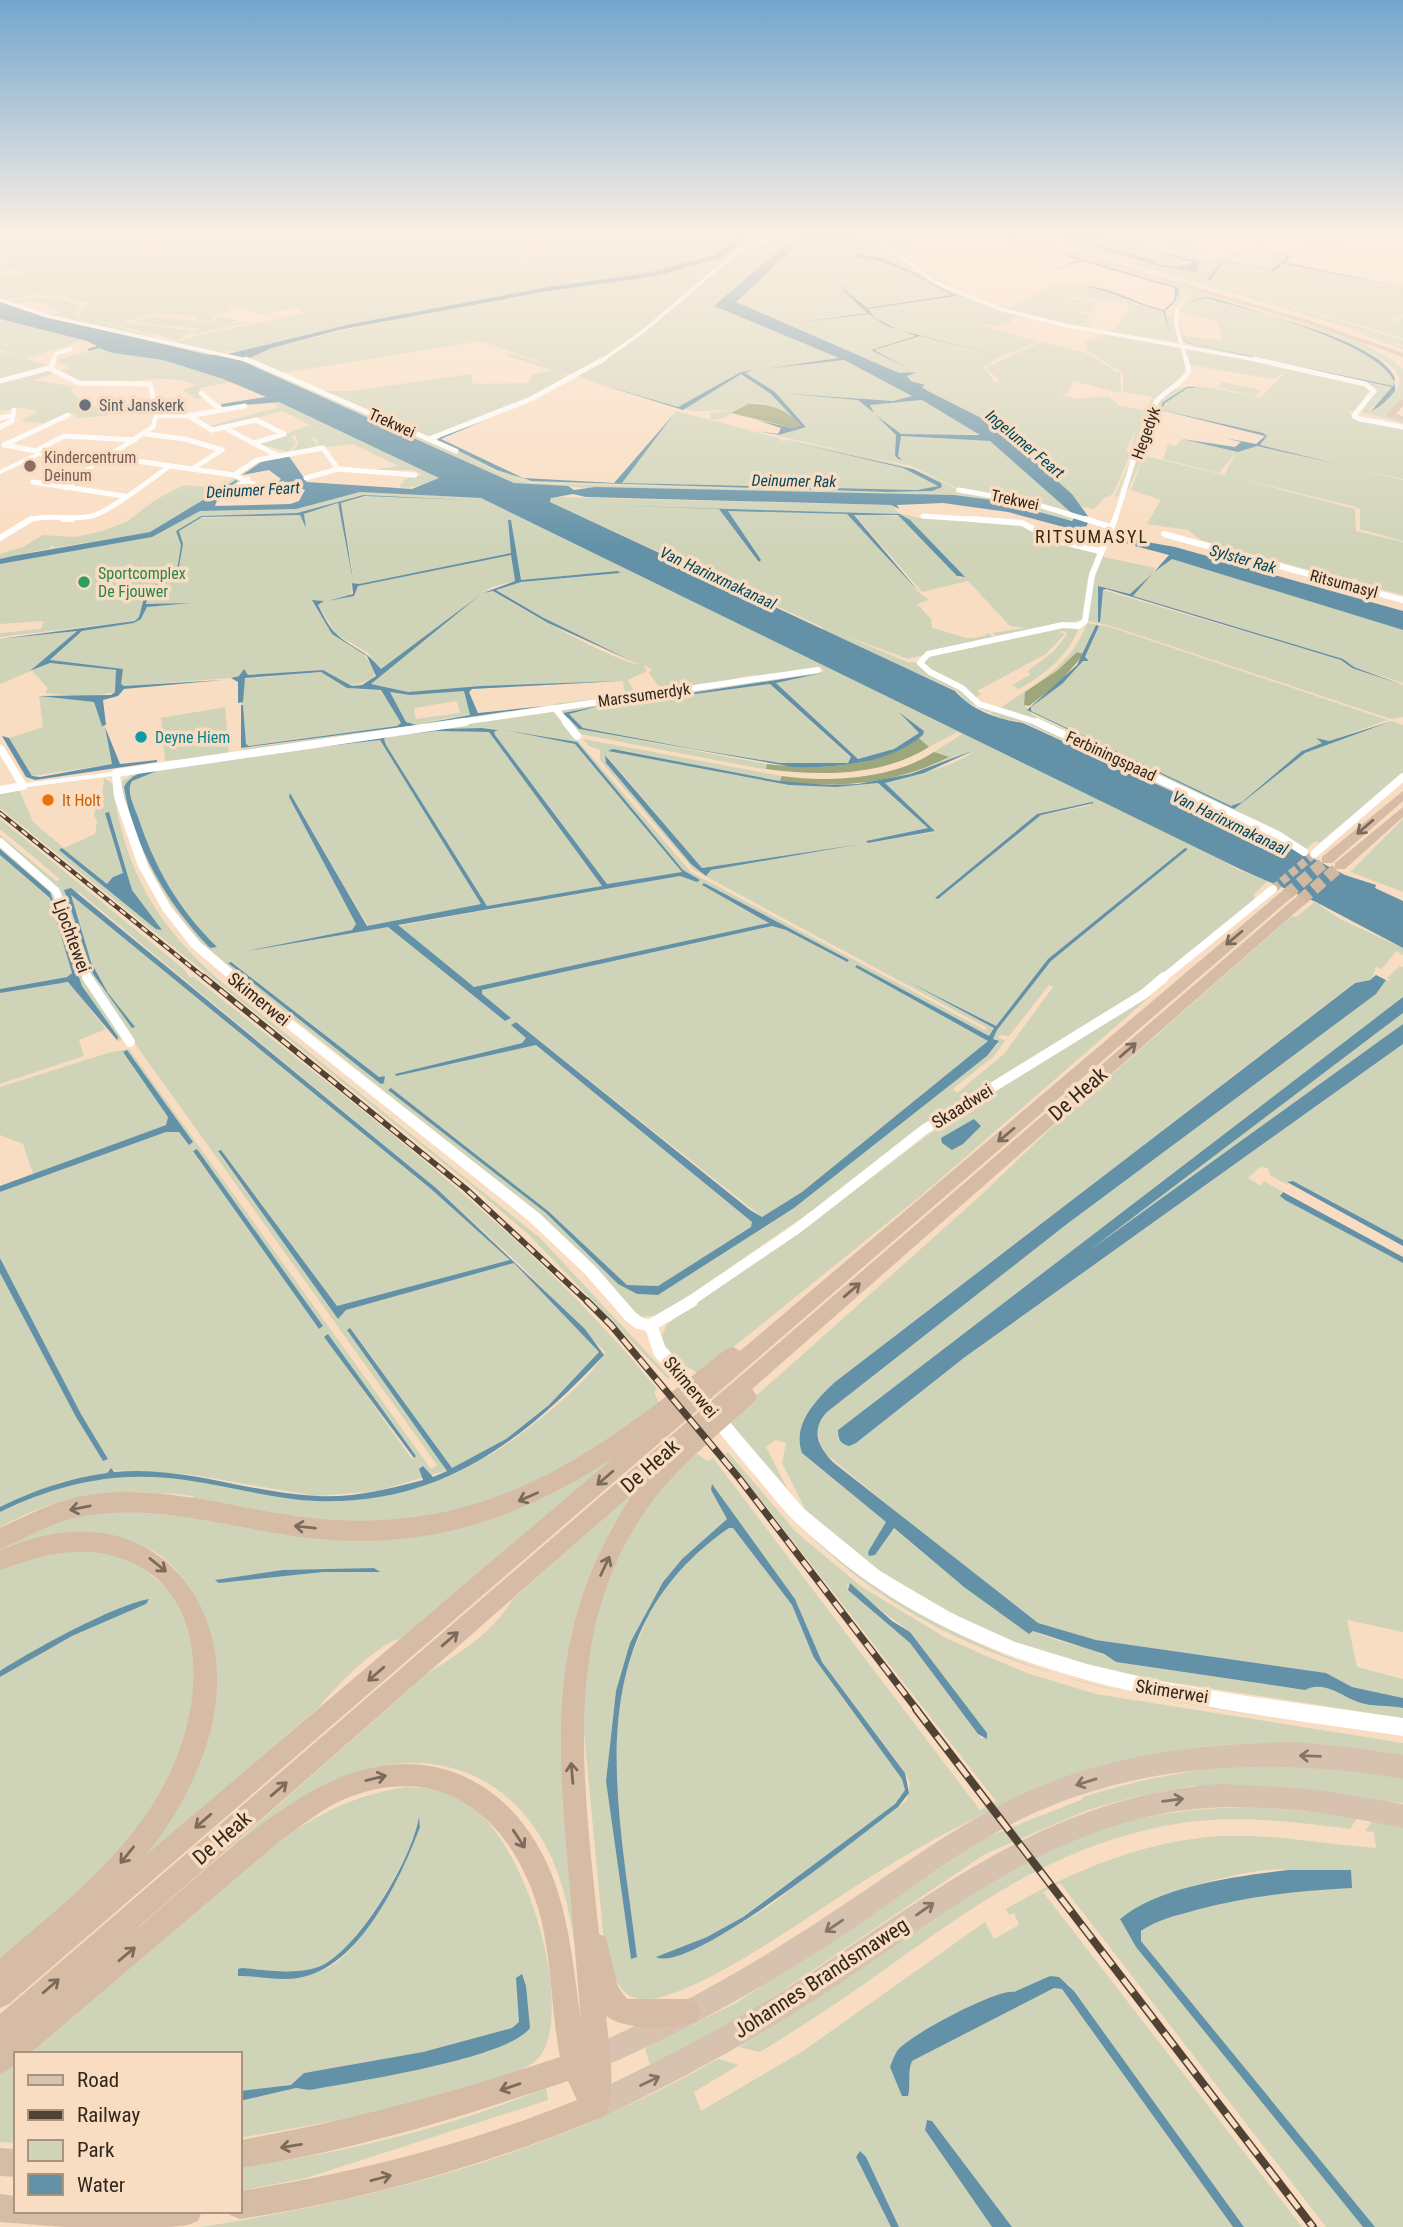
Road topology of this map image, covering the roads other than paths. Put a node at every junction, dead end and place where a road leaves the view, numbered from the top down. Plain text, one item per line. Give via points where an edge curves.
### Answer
1 (145, 338) edge
2 (635, 338) edge
3 (1144, 338) edge
4 (1180, 338) edge
5 (1352, 338) edge
6 (1365, 338) edge
7 (1365, 338) edge
8 (1182, 344) junction
9 (71, 349) dead end
10 (1403, 351) edge
11 (1401, 364) dead end
12 (51, 368) junction
13 (1, 381) edge
14 (1182, 383) junction
15 (1191, 385) dead end
16 (201, 393) dead end
17 (1403, 402) edge
18 (245, 406) dead end
19 (221, 410) junction
20 (68, 415) dead end
21 (157, 415) junction
22 (188, 416) junction
23 (0, 418) edge
24 (1400, 419) edge
25 (0, 427) edge
26 (65, 429) dead end
27 (227, 429) junction
28 (212, 430) junction
29 (146, 434) junction
30 (64, 436) junction
31 (429, 439) junction
32 (135, 440) junction
33 (196, 442) junction
34 (254, 443) junction
35 (2, 445) edge
36 (456, 451) dead end
37 (36, 453) junction
38 (278, 456) junction
39 (92, 461) junction
40 (136, 461) dead end
41 (170, 466) junction
42 (192, 469) junction
43 (338, 469) junction
44 (0, 472) edge
45 (234, 475) junction
46 (415, 475) dead end
47 (306, 478) dead end
48 (248, 479) junction
49 (33, 482) dead end
50 (67, 488) junction
51 (959, 490) dead end
52 (263, 491) junction
53 (291, 491) dead end
54 (124, 496) junction
55 (923, 516) dead end
56 (1108, 533) junction
57 (1164, 534) dead end
58 (0, 538) edge
59 (1100, 551) junction
60 (1403, 600) edge
61 (818, 670) dead end
62 (555, 708) junction
63 (578, 736) dead end
64 (0, 747) edge
65 (116, 773) junction
66 (1403, 777) edge
67 (23, 786) junction
68 (0, 790) edge
69 (1403, 794) edge
70 (1403, 811) edge
71 (0, 842) edge
72 (1304, 852) dead end
73 (1314, 854) tunnel mouth
74 (1327, 860) tunnel mouth
75 (1340, 866) tunnel mouth
76 (1286, 895) joint
77 (130, 1042) dead end
78 (651, 1325) junction
79 (793, 1329) junction
80 (0, 1539) edge
81 (0, 1560) edge
82 (1403, 1727) edge
83 (1403, 1767) edge
84 (1403, 1816) edge
85 (582, 1890) junction
86 (0, 1975) edge
87 (0, 1995) edge
88 (688, 2012) junction
89 (0, 2031) edge
90 (586, 2060) junction
91 (0, 2061) edge
92 (595, 2106) junction
93 (242, 2154) edge
94 (242, 2205) edge
95 (70, 2213) edge
96 (168, 2213) edge

1 - 31 street, Trekwei via 248,360
2 - 31 street, Trekwei via 526,400
3 - 8 street
4 - 8 street
5 - 11 highway
6 - 10 highway
7 - 10 highway
8 - 14 street via 1189,371
8 - 24 street via 1365,384 1374,391 1356,413
9 - 12 street via 56,354
12 - 13 street
12 - 21 street via 79,383 148,383
14 - 15 street
14 - 56 street, Hegedyk via 1156,402
16 - 19 street
17 - 24 highway
18 - 19 street
19 - 22 street
20 - 35 street
21 - 22 street
21 - 29 street
22 - 28 street
23 - 25 street via 12,413 12,421
26 - 30 street via 55,434
27 - 28 street
27 - 34 street
27 - 34 street via 256,420 284,434
28 - 33 street
29 - 32 street
29 - 33 street
30 - 32 street
30 - 37 street
31 - 36 street
32 - 39 street
33 - 42 street via 222,450
34 - 38 street
35 - 37 street
37 - 39 street
37 - 44 street
38 - 43 street via 323,448
38 - 45 street via 255,460
39 - 50 street
40 - 41 street
41 - 42 street
41 - 54 street
42 - 45 street
43 - 46 street
43 - 47 street
45 - 48 street
48 - 52 street
48 - 52 street via 229,492
49 - 50 street
50 - 54 street
51 - 56 street, Trekwei via 1032,503 1092,522
52 - 53 street
54 - 58 street via 90,517 32,518
55 - 59 street via 1026,524 1055,540
56 - 59 street
57 - 60 street, Ritsumasyl
59 - 72 street, Ferbiningspaad via 1085,621 922,657 920,663 962,688 973,701 1048,727 1278,835
61 - 62 street, Marssumerdyk
62 - 63 street
62 - 65 street, Marssumerdyk
64 - 67 street
65 - 67 street
65 - 78 street, Skimerwei via 119,797 143,866 167,909 195,944 534,1217 631,1317
66 - 73 street
67 - 68 street
69 -> 74 highway
70 - 75 highway
71 - 77 street, Ljochtewei via 56,891 85,975
76 - 78 street, Skaadwei via 1144,995 925,1129 798,1228
76 - 79 highway, De Heak
78 - 82 street, Skimerwei via 659,1350 780,1496 847,1557 921,1608 984,1639 1072,1672 1145,1688
79 -> 80 highway via 752,1339 585,1468 520,1501 478,1515 398,1530 361,1531 299,1527 177,1504 115,1502 62,1511
85 -> 79 highway via 570,1722 575,1655 594,1589 644,1496 768,1376
79 -> 87 highway, De Heak
89 -> 79 highway, De Heak
81 -> 86 highway via 72,1541 98,1541 141,1553 182,1589 196,1612 206,1671 198,1730 172,1794 97,1889
83 -> 88 main road, Johannes Brandsmaweg via 1329,1756 1206,1756 1076,1784 978,1829 820,1936
92 -> 84 main road, Johannes Brandsmaweg via 704,2053 820,1982 1005,1857 1089,1821 1164,1801 1219,1796 1287,1799
85 - 88 highway via 595,1929 605,1993 614,2008 628,2015
85 - 90 highway
88 - 90 main road, Johannes Brandsmaweg
91 -> 90 highway via 271,1832 349,1786 406,1774 436,1777 473,1789 500,1814 526,1852 554,1920
90 - 92 highway
90 -> 93 highway, Johannes Brandsmaweg via 385,2125
94 -> 92 highway, Johannes Brandsmaweg via 291,2199 386,2177 480,2150
95 - 96 highway

